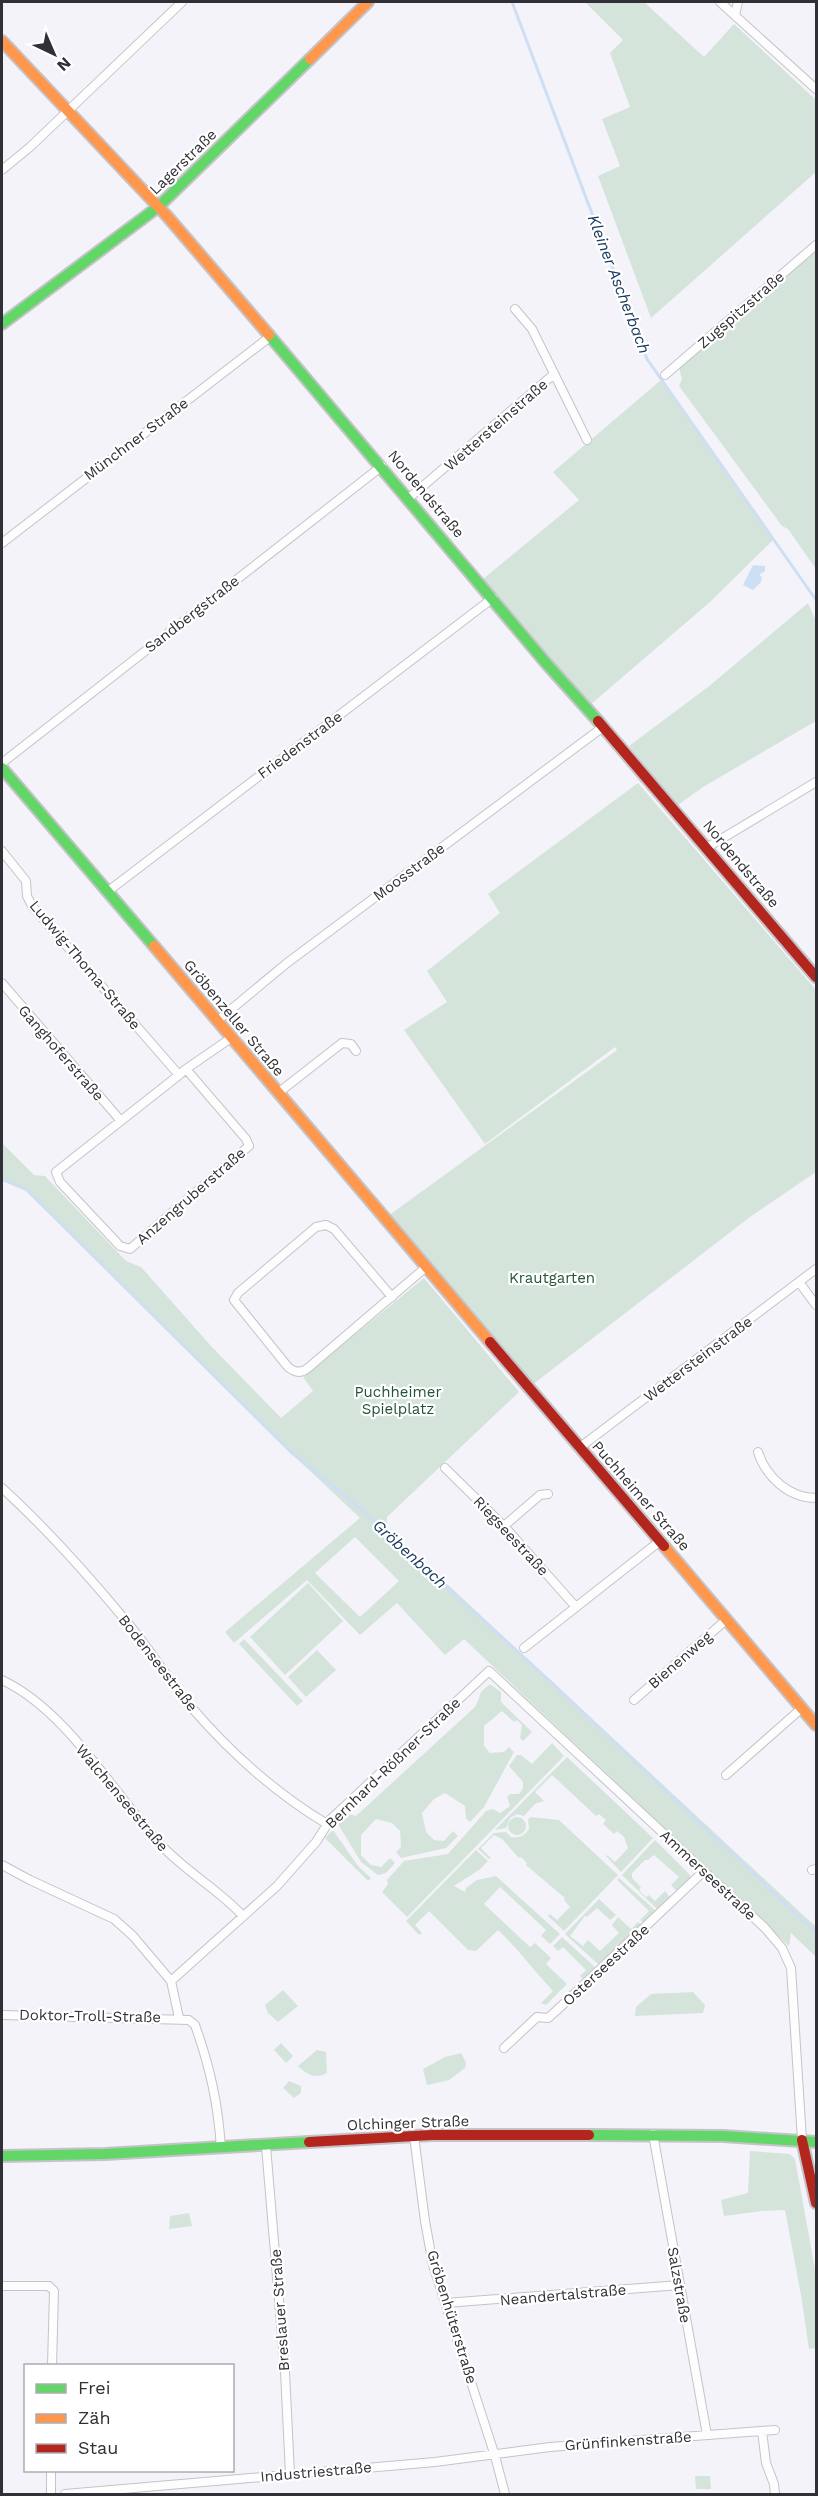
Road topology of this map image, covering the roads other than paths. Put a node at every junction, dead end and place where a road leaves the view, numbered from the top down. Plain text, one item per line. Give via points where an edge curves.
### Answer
1 (182, 2) edge
2 (368, 2) edge
3 (720, 2) edge
4 (738, 2) edge
5 (735, 15) junction
6 (2, 41) edge
7 (816, 89) edge
8 (68, 109) junction
9 (2, 170) edge
10 (158, 207) junction
11 (816, 244) edge
12 (515, 309) dead end
13 (2, 324) edge
14 (271, 336) junction
15 (554, 374) junction
16 (665, 375) dead end
17 (587, 441) dead end
18 (382, 466) junction
19 (409, 498) junction
20 (2, 543) edge
21 (493, 598) junction
22 (603, 727) junction
23 (2, 763) edge
24 (2, 768) edge
25 (816, 782) edge
26 (708, 847) junction
27 (2, 851) edge
28 (107, 892) junction
29 (816, 977) edge
30 (2, 983) edge
31 (217, 1021) junction
32 (231, 1038) junction
33 (356, 1051) dead end
34 (183, 1072) junction
35 (278, 1093) junction
36 (120, 1121) junction
37 (426, 1268) junction
38 (816, 1269) edge
39 (799, 1282) junction
40 (442, 1287) joint
41 (392, 1297) junction
42 (816, 1305) edge
43 (579, 1448) junction
44 (758, 1452) dead end
45 (446, 1468) dead end
46 (2, 1488) edge
47 (548, 1494) dead end
48 (816, 1498) edge
49 (504, 1526) junction
50 (660, 1541) junction
51 (575, 1606) junction
52 (726, 1620) junction
53 (524, 1648) dead end
54 (489, 1671) joint
55 (2, 1680) edge
56 (634, 1700) dead end
57 (802, 1708) junction
58 (816, 1725) edge
59 (726, 1775) dead end
60 (327, 1824) junction
61 (2, 1865) edge
62 (705, 1871) junction
63 (243, 1916) junction
64 (171, 1981) junction
65 (2, 2015) edge
66 (179, 2018) junction
67 (504, 2048) dead end
68 (652, 2134) junction
69 (414, 2136) junction
70 (802, 2140) junction
71 (816, 2142) edge
72 (266, 2146) junction
73 (221, 2148) junction
74 (2, 2156) edge
75 (814, 2168) edge
76 (816, 2203) edge
77 (680, 2285) junction
78 (2, 2286) edge
79 (446, 2303) junction
80 (52, 2364) edge
81 (775, 2430) dead end
82 (762, 2431) junction
83 (707, 2435) junction
84 (495, 2456) junction
85 (51, 2472) edge
86 (290, 2474) junction
87 (51, 2494) edge
88 (65, 2494) edge
89 (505, 2494) edge
90 (775, 2494) edge

1 - 8 street
2 - 10 street, Lagerstraße
3 - 5 street
4 - 5 street
5 - 7 street
6 - 8 street, Nordendstraße
8 - 9 street
8 - 10 street, Nordendstraße
10 - 13 street, Lagerstraße
10 - 14 street, Nordendstraße
11 - 16 street, Zugspitzstraße
12 - 15 street via 532,329
14 - 18 street, Nordendstraße
14 - 20 street, Münchner Straße
15 - 17 street
15 - 19 street, Wettersteinstraße
18 - 19 street, Nordendstraße
18 - 23 street, Sandbergstraße
19 - 21 street, Nordendstraße
21 - 22 street, Nordendstraße
21 - 28 street, Friedenstraße
22 - 26 street, Nordendstraße
22 - 31 street, Moosstraße via 287,963
24 - 28 street, Gröbenzeller Straße
25 - 26 street
26 - 29 street, Nordendstraße
27 - 34 street, Ludwig-Thoma-Straße via 26,881 32,906
28 - 31 street, Gröbenzeller Straße
30 - 36 street, Ganghoferstraße
31 - 32 street, Gröbenzeller Straße
32 - 34 street, Anzengruberstraße
32 - 35 street, Gröbenzeller Straße
33 - 35 street via 351,1044 342,1043
34 - 36 street, Anzengruberstraße
34 - 36 street, Anzengruberstraße via 246,1138 249,1146 130,1249 120,1246 60,1182 56,1172
35 - 37 street, Gröbenzeller Straße
37 - 40 street, Gröbenzeller Straße
37 - 41 street
38 - 39 street, Wettersteinstraße
39 - 42 street
39 - 43 street, Wettersteinstraße
40 - 43 street, Puchheimer Straße
41 - 41 street via 308,1368 298,1372 288,1367 234,1300 322,1225 334,1229
43 - 50 street, Puchheimer Straße
44 - 48 street via 761,1464 787,1491
45 - 49 street, Riegseestraße
46 - 60 street, Bodenseestraße via 126,1621 192,1708 239,1757 286,1797
47 - 49 street via 540,1495
49 - 51 street, Riegseestraße
50 - 51 street
50 - 52 street, Puchheimer Straße
51 - 53 street
52 - 56 street, Bienenweg
52 - 57 street, Puchheimer Straße
54 - 60 street, Bernhard-Rößner-Straße
54 - 62 street, Ammerseestraße
55 - 63 street, Walchenseestraße via 35,1700 62,1726 162,1846
57 - 58 street, Puchheimer Straße
57 - 59 street
60 - 63 street, Bernhard-Rößner-Straße via 300,1862
61 - 64 street via 114,1919
62 - 67 street, Osterseestraße via 556,2011 548,2018 537,2017
62 - 70 street, Ammerseestraße via 782,1948 791,1968
63 - 64 street, Bernhard-Rößner-Straße
64 - 66 street
65 - 66 street, Doktor-Troll-Straße
66 - 73 street via 195,2025 202,2044 217,2099
68 - 69 street, Olchinger Straße
68 - 70 street, Olchinger Straße
68 - 77 street, Salzstraße
69 - 72 street, Olchinger Straße
69 - 79 street, Gröbenhüterstraße via 433,2265
70 - 71 street, Olchinger Straße
70 - 75 street via 804,2156
72 - 73 street, Olchinger Straße
72 - 86 street, Breslauer Straße via 285,2362
73 - 74 street, Olchinger Straße
75 - 76 street
77 - 79 street, Neandertalstraße
77 - 83 street, Salzstraße
78 - 80 street via 49,2286 54,2291
79 - 84 street, Gröbenhüterstraße
81 - 82 street, Grünfinkenstraße
82 - 83 street, Grünfinkenstraße
82 - 90 street
83 - 84 street, Grünfinkenstraße via 550,2447
84 - 86 street, Industriestraße
84 - 89 street, Gröbenhüterstraße
85 - 87 street
86 - 88 street, Industriestraße

